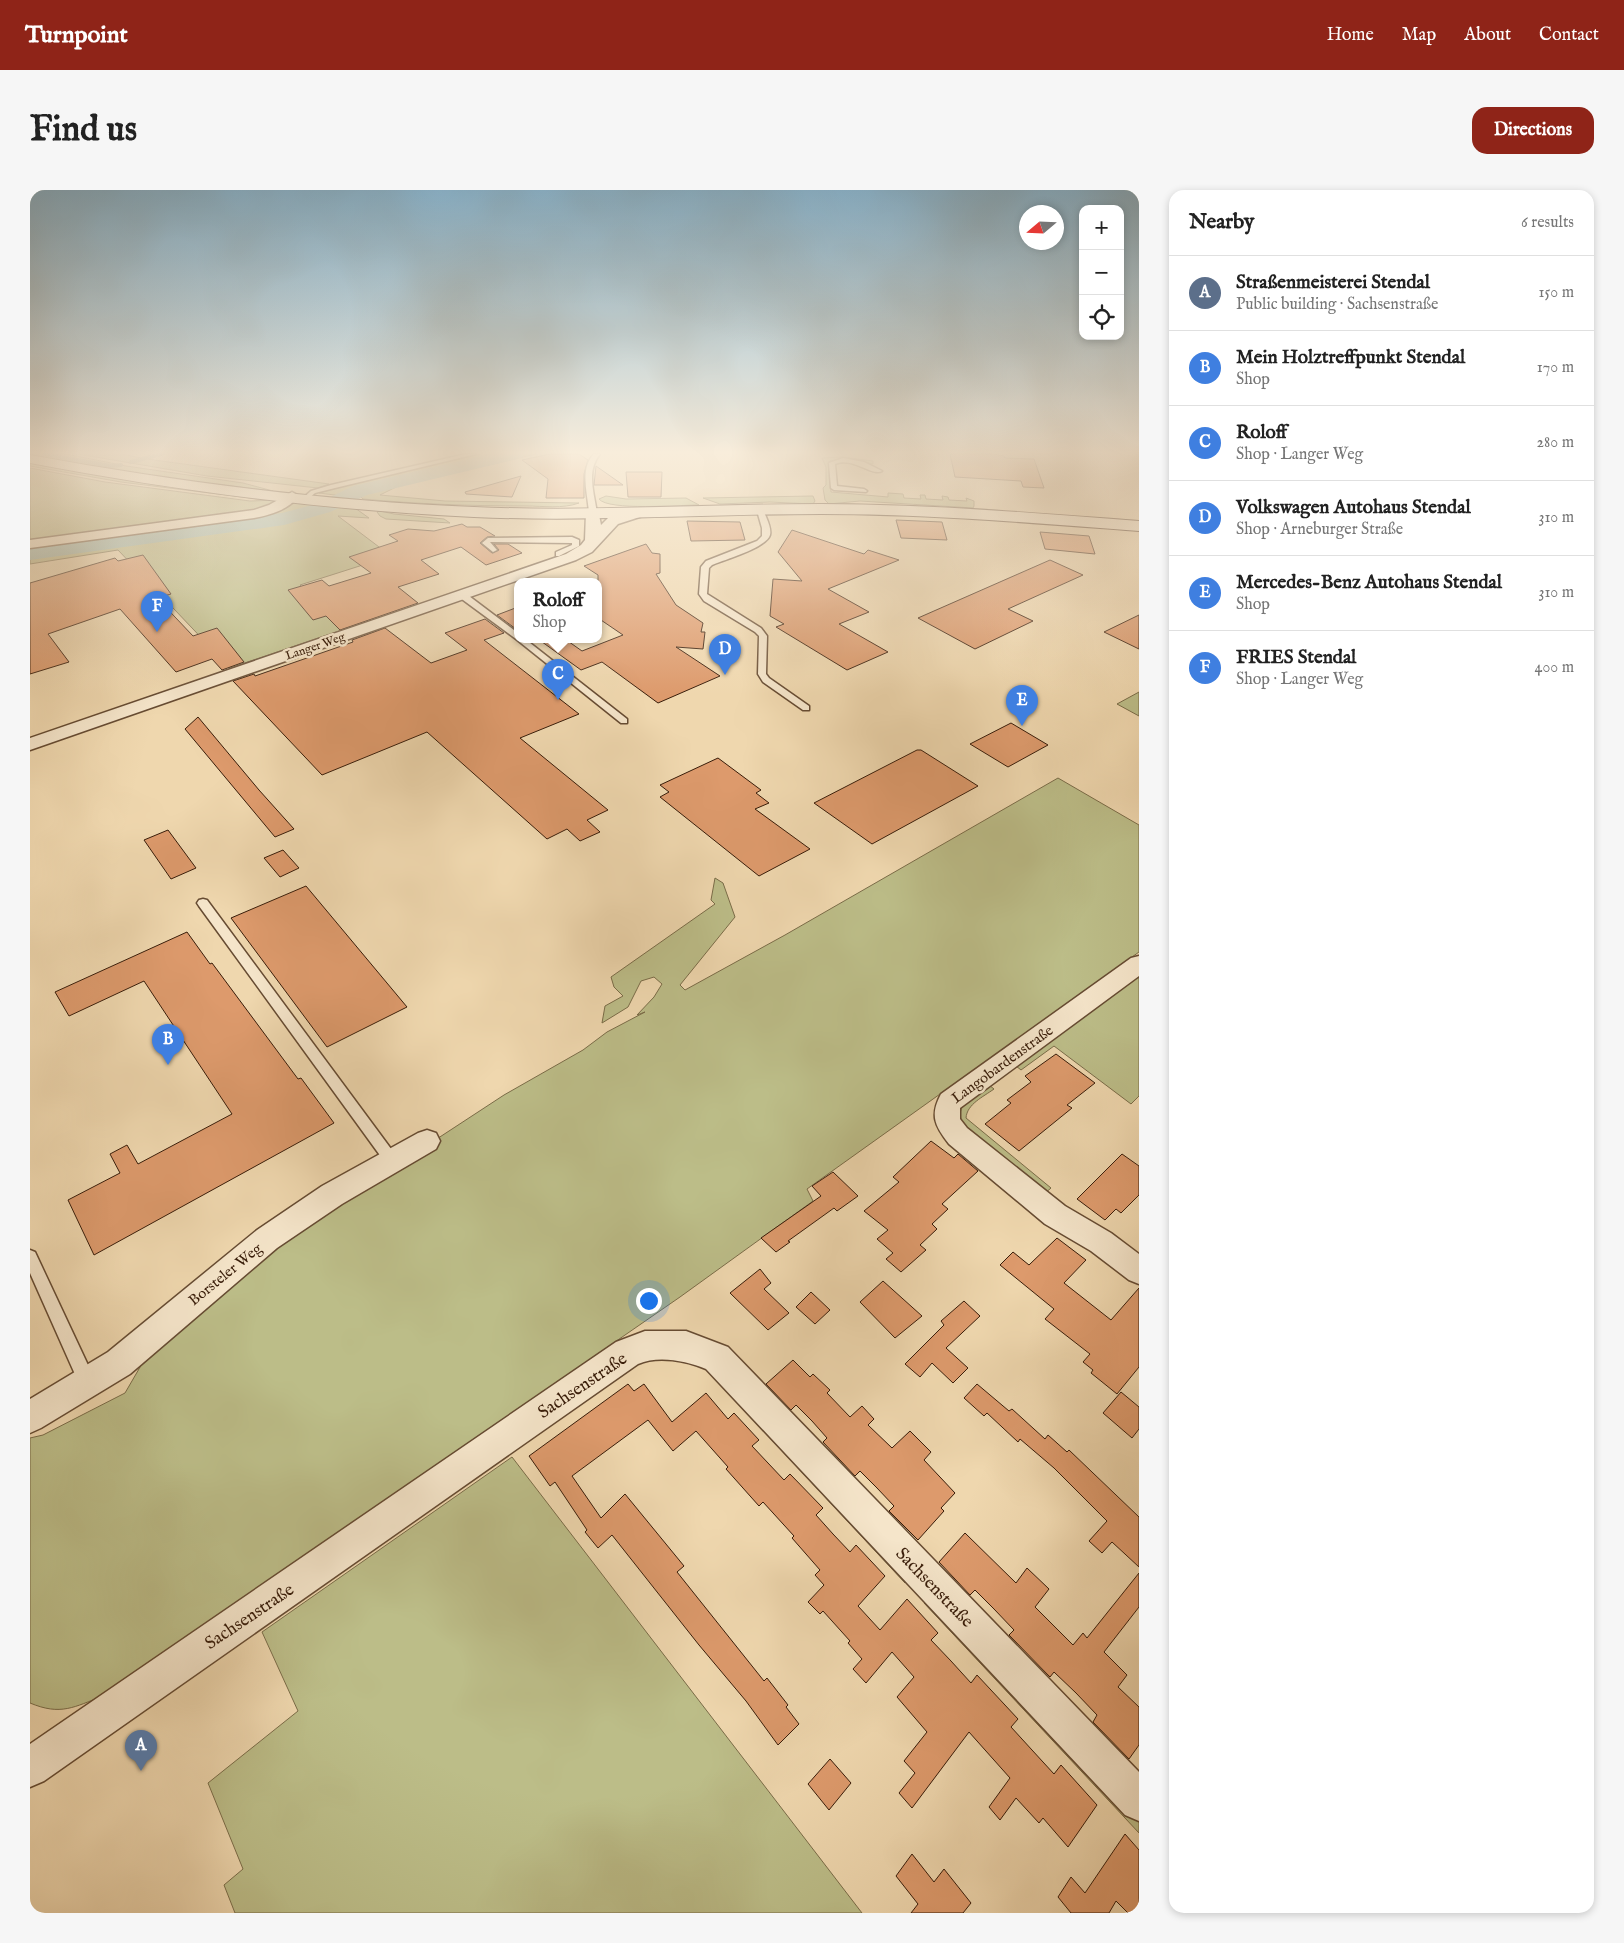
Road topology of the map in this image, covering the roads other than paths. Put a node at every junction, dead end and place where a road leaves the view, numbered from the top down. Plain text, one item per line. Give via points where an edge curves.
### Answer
1 (102, 534) edge
2 (594, 534) edge
3 (599, 534) edge
4 (766, 534) edge
5 (594, 539) junction
6 (30, 544) edge
7 (493, 550) dead end
8 (559, 554) dead end
9 (462, 595) junction
10 (514, 634) edge
11 (525, 643) edge
12 (806, 708) dead end
13 (624, 722) dead end
14 (30, 744) edge
15 (203, 903) dead end
16 (1139, 964) edge
17 (427, 1141) dead end
18 (392, 1161) junction
19 (30, 1258) edge
20 (1139, 1271) edge
21 (88, 1384) junction
22 (30, 1417) edge
23 (30, 1767) edge
24 (1139, 1802) edge

1 - 6 street
2 - 5 street
3 - 5 street, Langer Weg
4 - 12 lane via 760,543 709,563 705,567 704,594 758,630 763,636 762,674
5 - 9 street, Langer Weg via 592,545 571,557
7 - 8 lane via 486,543 488,540 576,542 575,546
9 - 10 lane
9 - 14 street, Langer Weg
11 - 13 lane
15 - 18 lane
16 - 20 street, Langobardenstraße via 950,1101 945,1110 948,1124 958,1136 1055,1215 1101,1242
17 - 18 street, Borsteler Weg
18 - 21 street, Borsteler Weg via 332,1195 267,1239 120,1363
19 - 21 lane
21 - 22 street, Borsteler Weg
23 - 24 street, Sachsenstraße via 627,1353 644,1346 686,1346 717,1358

